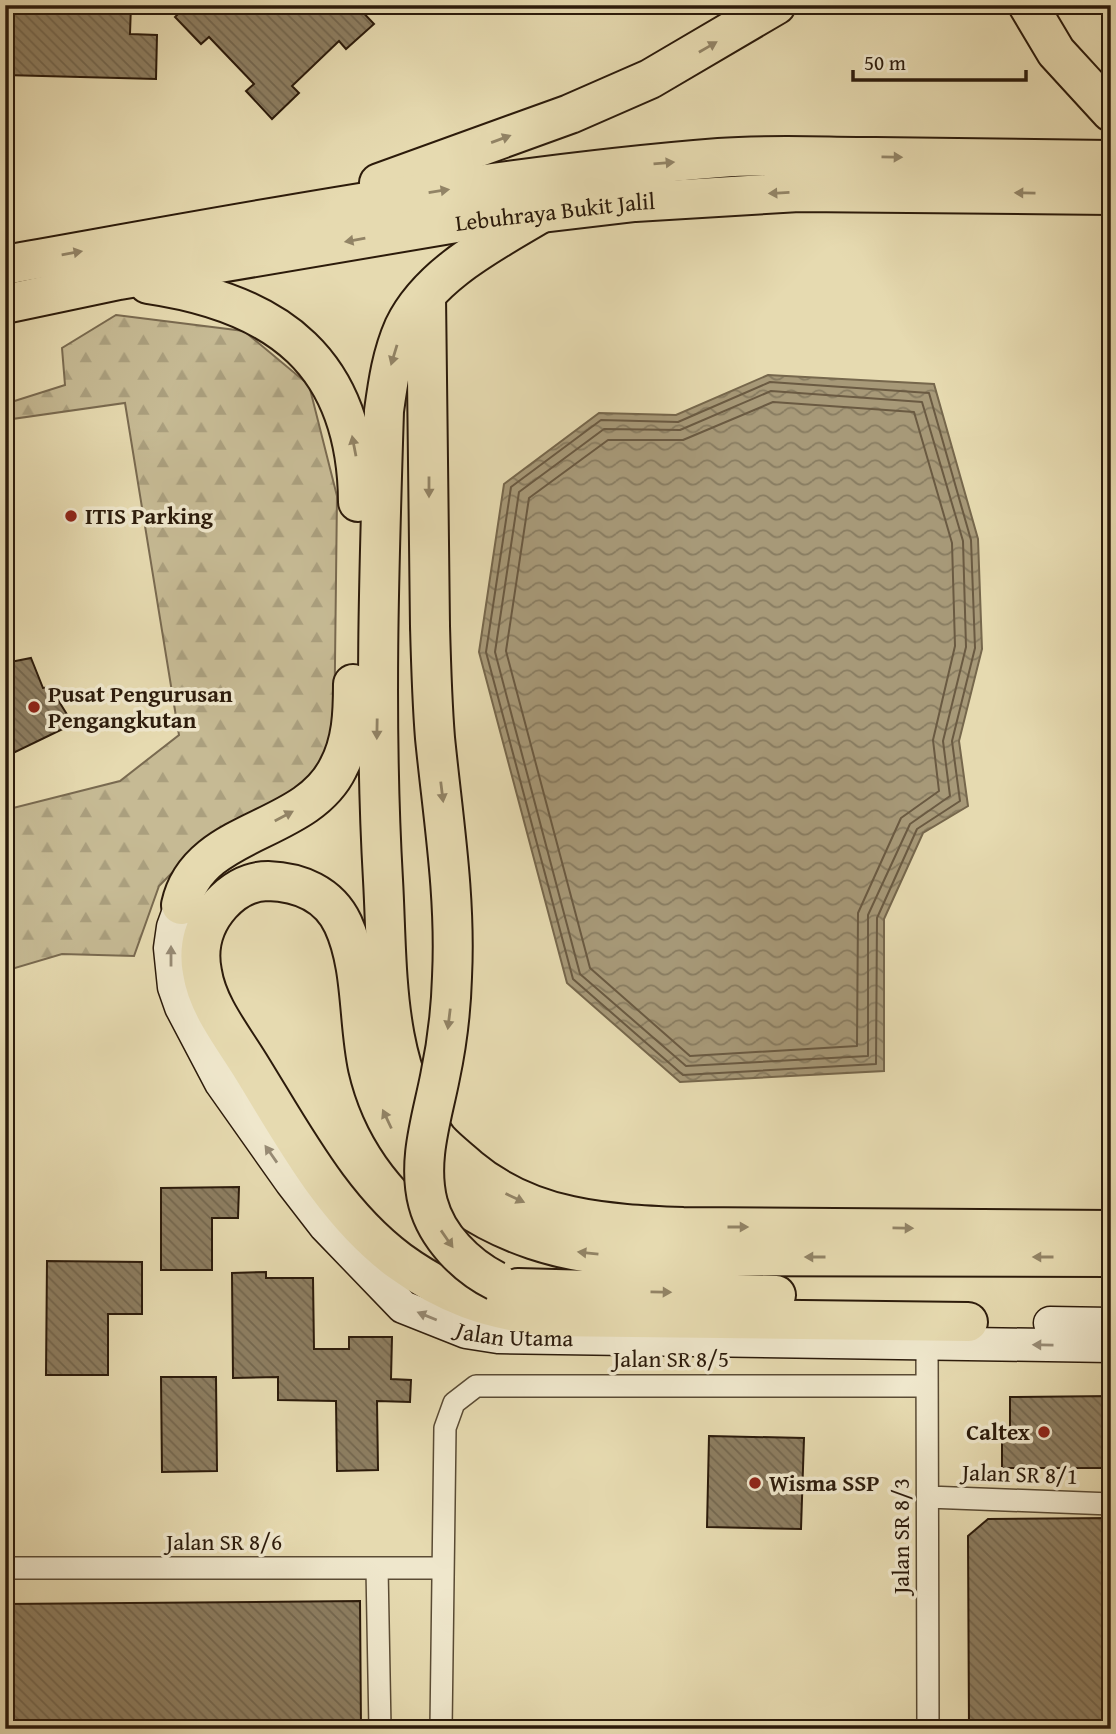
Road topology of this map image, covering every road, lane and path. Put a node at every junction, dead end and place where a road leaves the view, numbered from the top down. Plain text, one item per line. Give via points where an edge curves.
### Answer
1 (776, 5) edge
2 (1028, 5) edge
3 (1111, 112) edge
4 (1111, 160) edge
5 (1111, 195) edge
6 (543, 212) junction
7 (299, 213) junction
8 (5, 265) edge
9 (120, 280) junction
10 (426, 296) junction
11 (5, 304) edge
12 (181, 905) junction
13 (387, 983) junction
14 (1111, 1230) edge
15 (1111, 1257) edge
16 (968, 1322) junction
17 (1111, 1324) edge
18 (927, 1343) junction
19 (1111, 1346) edge
20 (927, 1387) junction
21 (928, 1497) junction
22 (1111, 1504) edge
23 (5, 1568) edge
24 (377, 1568) junction
25 (443, 1568) junction
26 (380, 1729) edge
27 (442, 1729) edge
28 (928, 1729) edge

7 -> 1 highway via 650,79
2 - 3 highway via 1056,52
7 -> 4 highway, Lebuhraya Bukit Jalil via 541,176 722,158
5 -> 6 highway, Lebuhraya Bukit Jalil via 799,192
6 -> 9 highway, Lebuhraya Bukit Jalil
6 - 10 highway via 473,256
8 -> 7 highway, Lebuhraya Bukit Jalil
9 - 11 highway, Lebuhraya Bukit Jalil
12 -> 9 highway via 184,891 209,859 303,806 327,785 343,757 352,721 357,455 346,418 325,375 282,329 234,304
10 -> 13 highway via 398,343 384,411 377,765
10 -> 16 highway, bridge via 432,697 449,845 453,936 450,1012 425,1158 432,1217 477,1272 537,1290 860,1300 928,1306
12 - 13 highway via 204,878 243,860 281,857 314,863 347,887 365,911
18 -> 12 street, Jalan Utama via 498,1337 466,1332 403,1307 325,1226 221,1083 174,988 170,948
13 -> 14 highway via 399,1055 422,1115 440,1142 490,1186 542,1210 615,1224
15 -> 16 highway via 617,1256 569,1251 526,1239 462,1204 400,1147 375,1092 348,936 331,906 297,884 256,881 225,899 208,921 201,957 210,999 303,1151 336,1198 383,1247 444,1289 498,1310 545,1317
16 - 17 street
19 -> 18 street, Jalan Utama
18 - 20 street, Jalan SR 8/3
20 - 21 street, Jalan SR 8/3
20 - 25 street, Jalan SR 8/5 via 476,1387 454,1403 445,1428
21 - 22 street, Jalan SR 8/1
21 - 28 street, Jalan SR 8/3
23 - 24 street, Jalan SR 8/6
24 - 25 street, Jalan SR 8/6
24 - 26 street
25 - 27 street, Jalan SR 8/5

